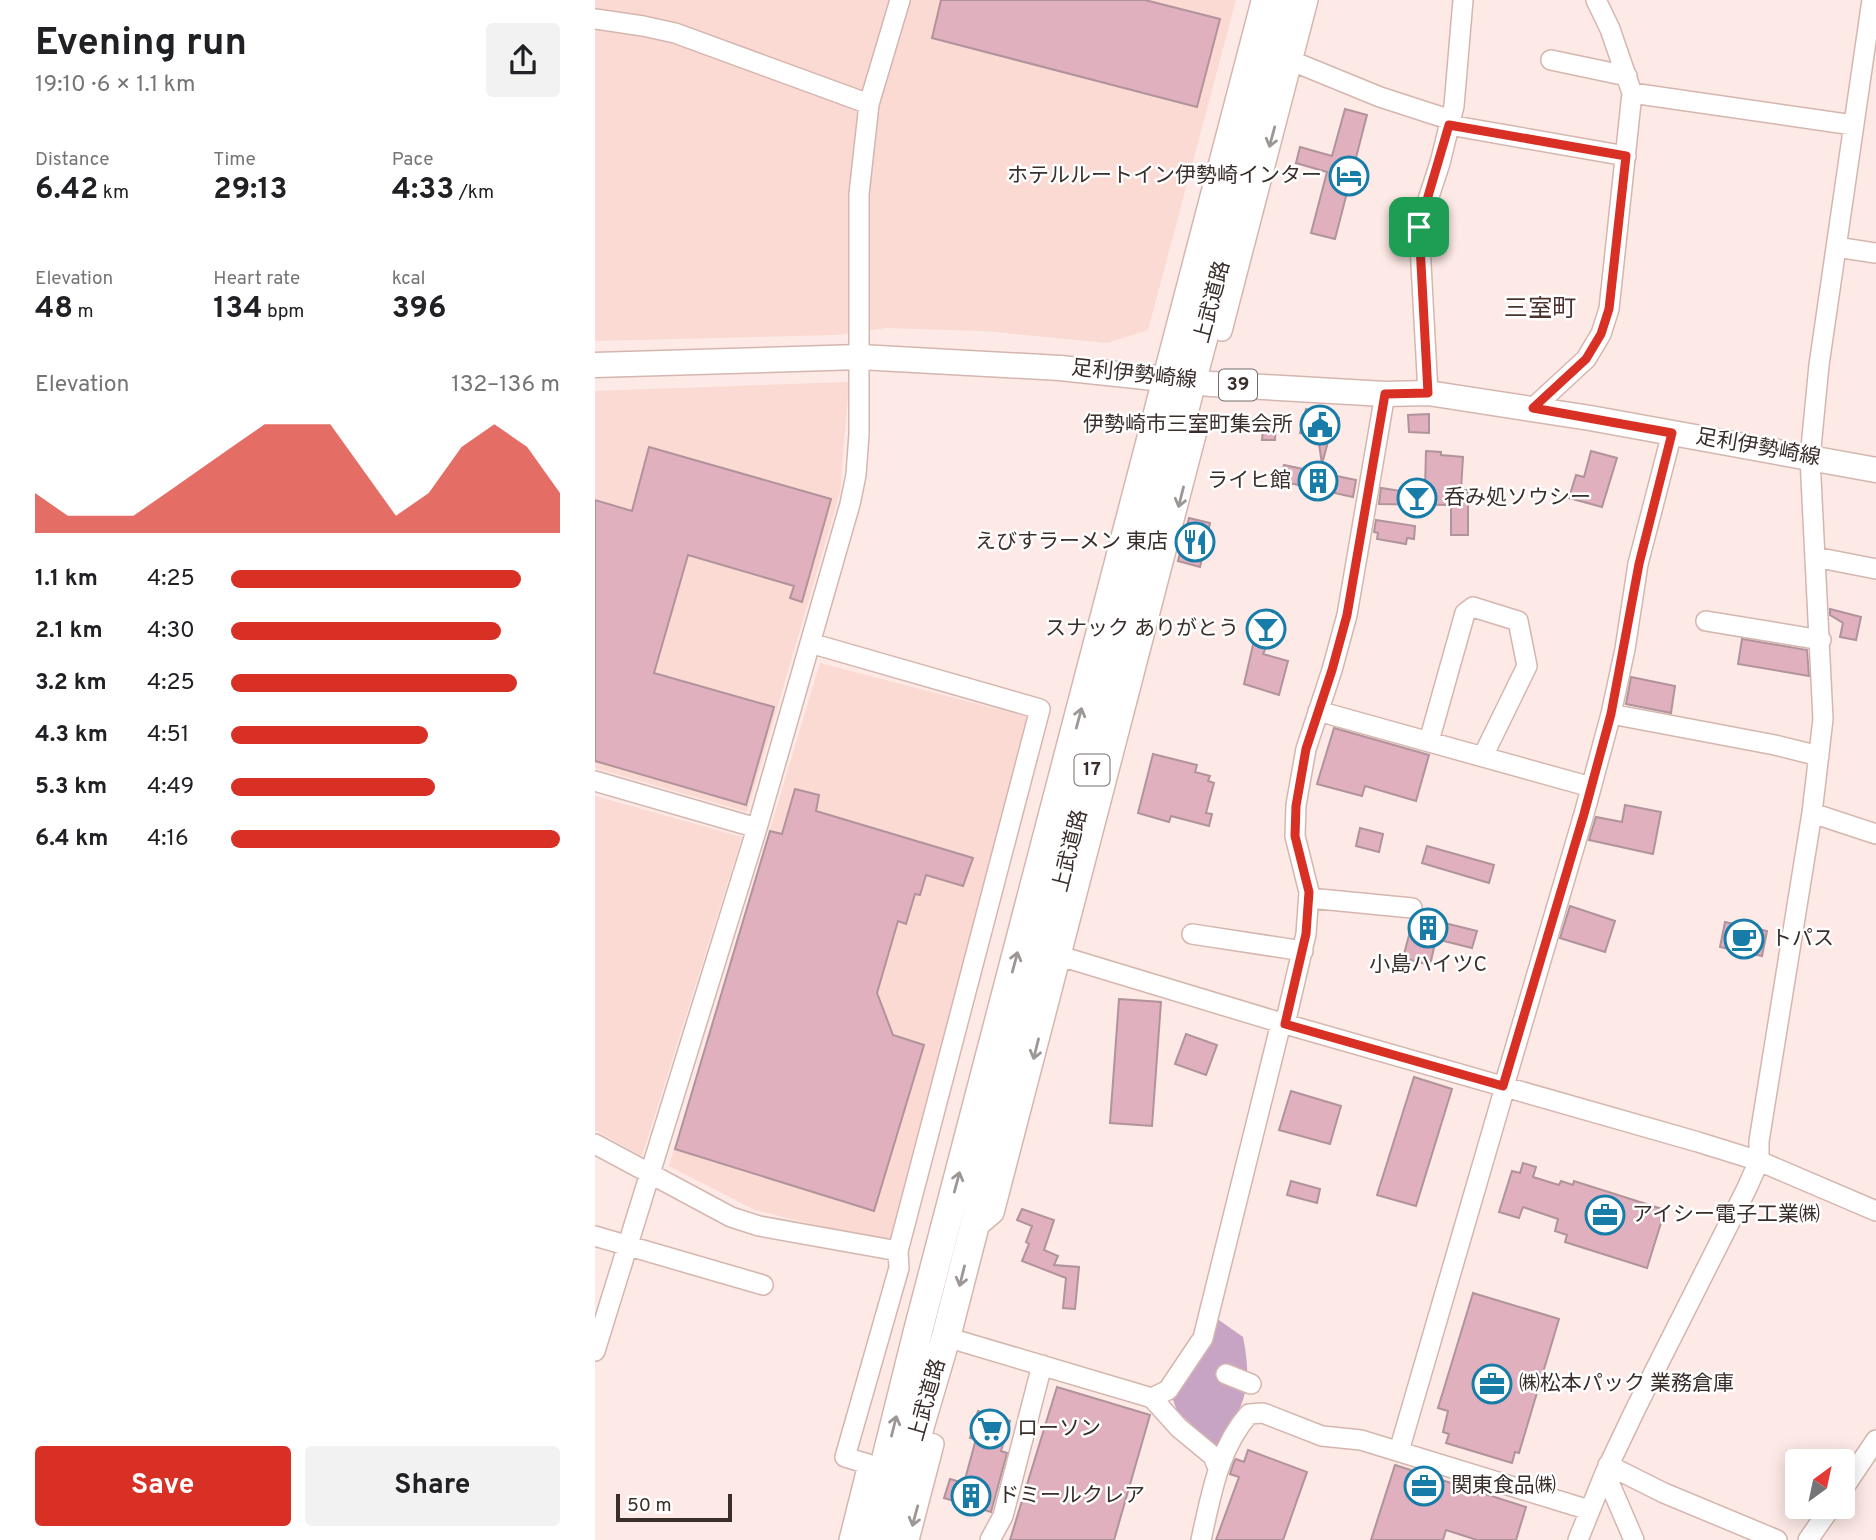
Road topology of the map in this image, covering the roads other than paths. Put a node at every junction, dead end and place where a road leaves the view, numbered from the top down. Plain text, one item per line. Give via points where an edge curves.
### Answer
1 (900, 0) edge
2 (1266, 0) edge
3 (1293, 0) edge
4 (1308, 0) edge
5 (1463, 0) edge
6 (1596, 0) edge
7 (1872, 0) edge
8 (595, 19) edge
9 (1551, 60) dead end
10 (1292, 61) junction
11 (1869, 61) edge
12 (1629, 85) junction
13 (869, 104) junction
14 (1450, 122) junction
15 (1853, 125) junction
16 (1626, 156) junction
17 (1249, 196) junction
18 (1836, 247) junction
19 (1876, 253) edge
20 (1222, 331) dead end
21 (860, 357) junction
22 (595, 365) edge
23 (1180, 379) junction
24 (1428, 393) junction
25 (1385, 394) junction
26 (1533, 408) junction
27 (1198, 431) dead end
28 (1672, 433) junction
29 (1810, 458) junction
30 (1876, 470) edge
31 (1151, 537) junction
32 (1815, 557) junction
33 (1163, 565) junction
34 (1876, 569) edge
35 (1706, 621) dead end
36 (1821, 640) junction
37 (810, 643) junction
38 (1318, 711) junction
39 (1611, 714) junction
40 (1429, 741) junction
41 (1819, 755) junction
42 (1483, 756) junction
43 (595, 781) edge
44 (1591, 788) junction
45 (1812, 813) junction
46 (757, 828) junction
47 (1876, 834) edge
48 (1309, 898) junction
49 (1412, 908) dead end
50 (1192, 934) dead end
51 (1303, 951) junction
52 (1060, 956) junction
53 (1283, 1024) junction
54 (1504, 1087) junction
55 (595, 1144) edge
56 (1759, 1161) junction
57 (650, 1174) junction
58 (1876, 1211) edge
59 (974, 1230) junction
60 (595, 1236) edge
61 (628, 1246) junction
62 (898, 1251) junction
63 (763, 1285) dead end
64 (946, 1337) junction
65 (595, 1351) edge
66 (1042, 1365) junction
67 (1226, 1374) dead end
68 (1251, 1384) dead end
69 (1152, 1398) junction
70 (916, 1439) junction
71 (1876, 1440) edge
72 (1399, 1451) junction
73 (1218, 1468) junction
74 (1607, 1469) junction
75 (1855, 1471) edge
76 (1589, 1510) junction
77 (1823, 1519) edge
78 (849, 1540) edge
79 (866, 1540) edge
80 (890, 1540) edge
81 (909, 1540) edge
82 (990, 1540) edge
83 (1201, 1540) edge
84 (1578, 1540) edge
85 (1634, 1540) edge
86 (1777, 1540) edge
87 (1808, 1540) edge

1 - 13 street
2 - 23 highway, 上武道路 / 17
3 - 17 highway, 上武道路 / 17
4 - 10 street
5 - 14 street
6 - 12 street
7 - 11 street
8 - 13 street via 675,33
9 - 12 street
10 - 14 street
10 -> 17 street
11 - 15 street
12 - 15 street
12 - 16 street
13 - 21 street via 859,194
14 - 16 street
14 - 24 street via 1419,227
15 - 18 street
16 - 26 street via 1609,309 1601,334 1586,359
17 - 20 street
17 - 23 highway, 上武道路 / 17
18 - 19 street
18 - 29 street
21 - 22 main road, 足利伊勢崎線 / 39
21 - 23 main road, 足利伊勢崎線 / 39
21 - 37 street via 856,475
23 - 25 main road, 足利伊勢崎線 / 39
23 - 31 highway, 上武道路 / 17
79 -> 23 highway, 上武道路 / 17 via 921,1318
24 - 25 main road, 足利伊勢崎線 / 39
24 - 26 main road, 足利伊勢崎線 / 39
25 - 38 street via 1347,615
26 - 28 main road, 足利伊勢崎線 / 39
27 -> 33 street
28 - 29 main road, 足利伊勢崎線 / 39
28 - 39 street via 1639,564
29 - 30 main road, 足利伊勢崎線 / 39
29 - 32 street
31 - 33 street
31 - 59 highway, 上武道路 / 17
32 - 34 street
32 - 36 street
33 - 52 street
35 - 36 street
36 - 41 street
37 - 46 street
37 - 62 street via 1039,709
38 - 40 street
38 - 48 street via 1296,806 1295,836
39 - 41 street
39 - 44 street
40 - 42 street
40 - 42 street via 1465,613 1473,607 1518,621 1527,666
41 - 45 street
42 - 44 street
43 - 46 street
44 - 54 street
45 - 47 street
45 - 56 street
46 - 57 street
48 - 49 street
48 - 51 street
50 - 51 street
51 - 53 street
52 - 53 street
52 -> 59 street via 994,1213
53 - 54 street
53 - 69 street via 1203,1338 1168,1390
54 - 56 street
54 - 72 street
55 - 57 street
56 - 58 street
56 - 74 street
57 - 61 street
57 - 62 street via 731,1217 759,1226
59 -> 64 highway, 上武道路 / 17
60 - 61 street
61 - 63 street
61 - 65 street
62 - 78 street via 899,1268 845,1457 868,1464
64 - 66 street
64 - 70 highway, 上武道路 / 17
66 - 69 street
66 - 82 street via 1003,1516
67 - 68 street
69 - 73 street via 1213,1456
70 - 80 highway, 上武道路 / 17
70 -> 81 street via 934,1444
71 - 75 street
72 - 73 street via 1361,1440 1322,1436 1263,1413 1249,1414
72 - 76 street
73 - 83 street
74 - 76 street
74 - 85 street
74 - 86 street
76 - 84 street
77 - 87 street

